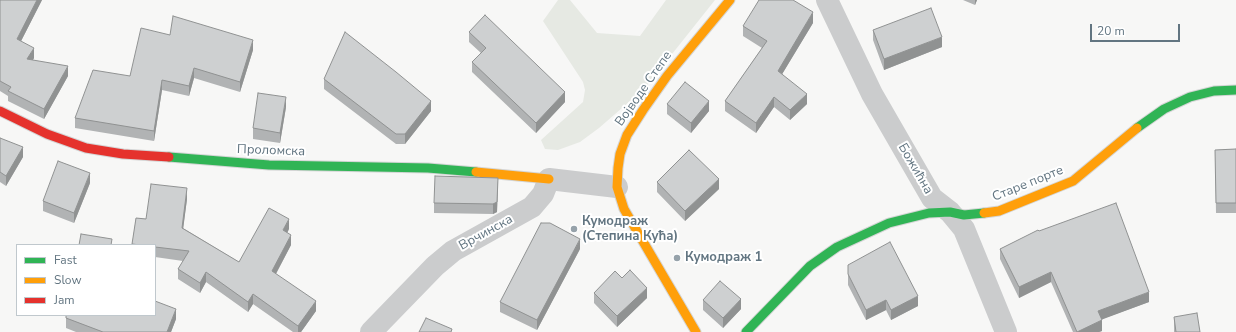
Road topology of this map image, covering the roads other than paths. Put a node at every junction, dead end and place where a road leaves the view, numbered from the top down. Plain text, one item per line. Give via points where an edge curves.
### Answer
1 (730, 0) edge
2 (827, 0) edge
3 (1236, 90) edge
4 (0, 111) edge
5 (549, 179) junction
6 (617, 187) junction
7 (950, 212) junction
8 (371, 332) edge
9 (696, 332) edge
10 (746, 332) edge
11 (1006, 332) edge

1 - 6 street, Војводе Степе via 667,76 627,135 620,154
2 - 7 street, Божићна via 872,94 911,162 932,198
3 - 7 street, Старе порте via 1208,92 1164,109 1142,124 1089,169 1059,188 999,212 964,215
4 - 5 street, Проломска via 47,134 86,148 123,154 269,165 428,168
5 - 6 street
5 - 8 street, Врчинска via 543,194 532,207 454,250
6 - 9 street, Војводе Степе via 631,223
7 - 10 street, Старе порте via 904,218 861,234 838,247 810,266
7 - 11 street, Божићна via 964,229 974,250

